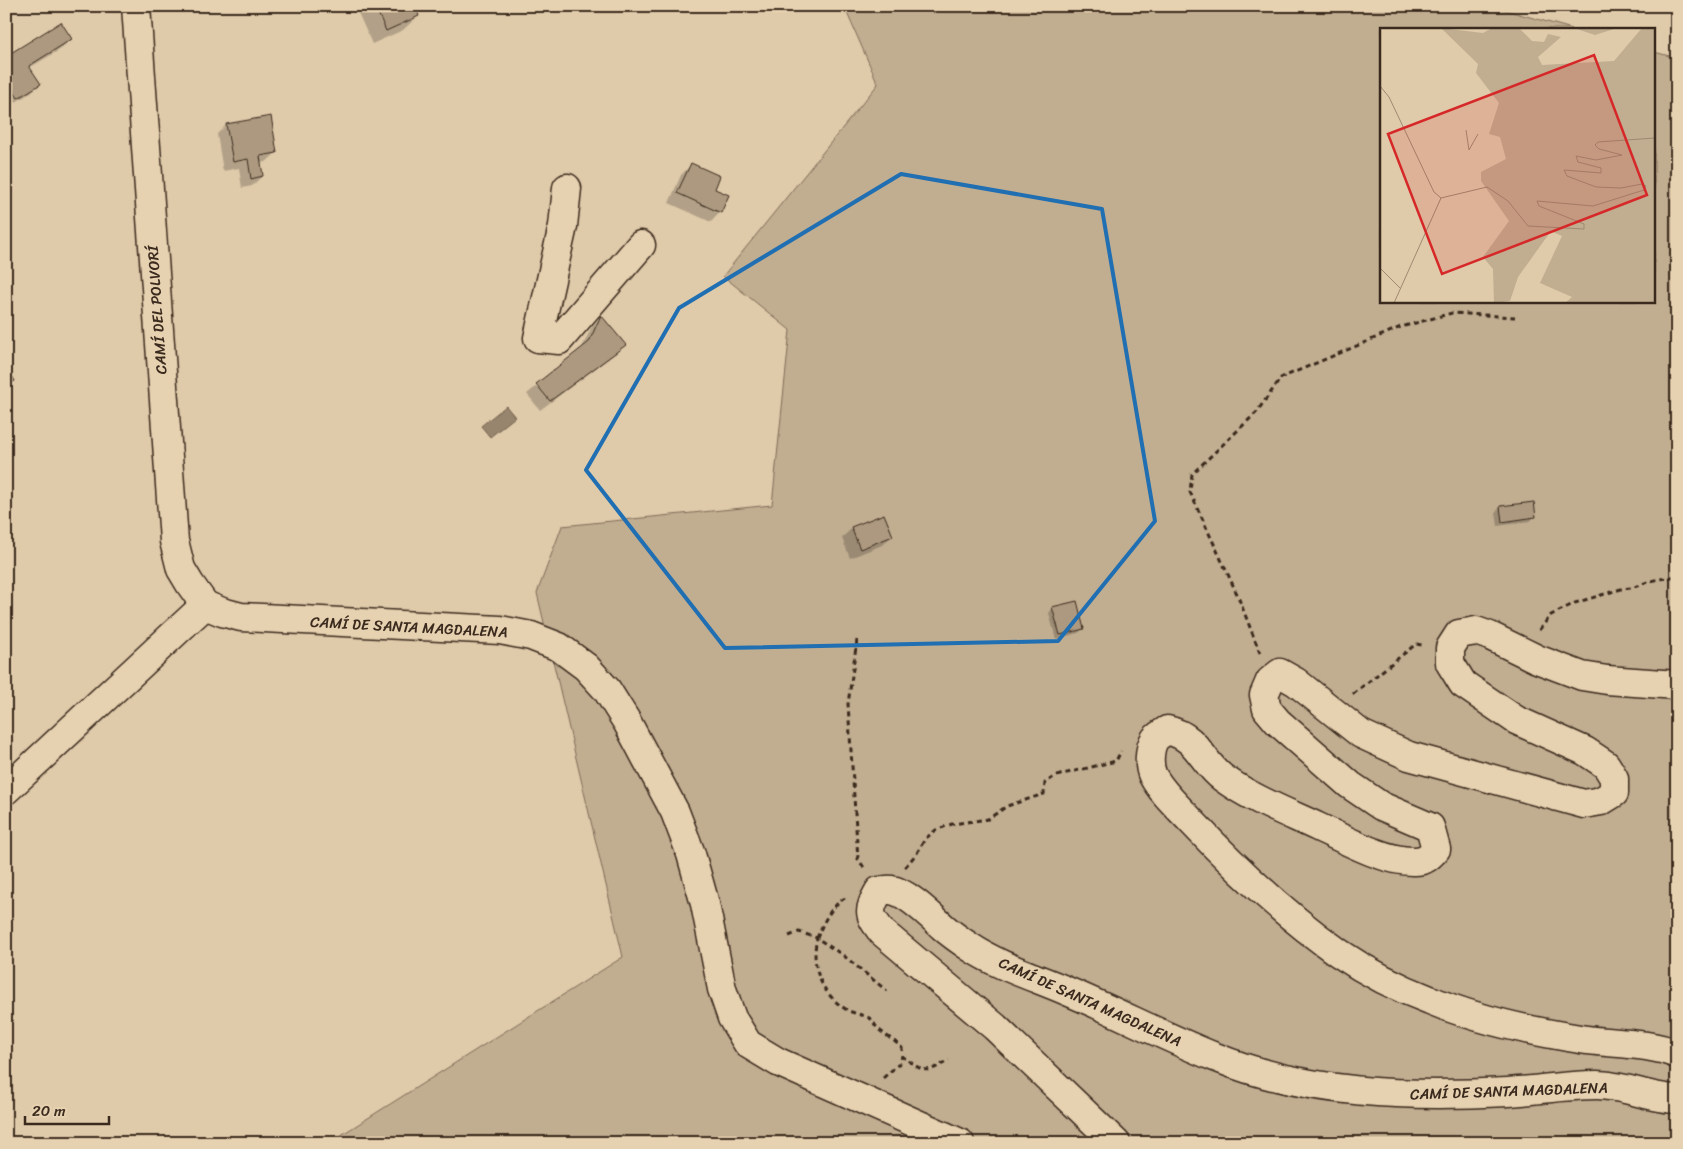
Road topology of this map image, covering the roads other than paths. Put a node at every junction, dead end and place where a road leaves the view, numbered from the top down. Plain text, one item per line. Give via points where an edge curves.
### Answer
1 (136, 6) edge
2 (567, 188) dead end
3 (641, 245) dead end
4 (205, 605) junction
5 (1677, 685) edge
6 (6, 790) edge
7 (1677, 1054) edge
8 (1677, 1099) edge
9 (960, 1143) edge
10 (1116, 1143) edge

1 - 4 street, CAMÍ DEL POLVORÍ via 174,541 181,569
2 - 3 street via 563,226 538,338 559,340
4 - 6 street
4 - 9 street, CAMÍ DE SANTA MAGDALENA via 241,617 500,630 531,636 559,647 586,667 608,690 675,812 705,904 722,988 732,1018 748,1044 778,1062
5 - 7 street via 1582,676 1476,631 1459,634 1450,648 1450,663 1462,684 1516,720 1585,751 1606,765 1614,778 1614,793 1601,801 1584,804 1409,756 1361,734 1280,673 1270,681 1264,695 1267,709 1350,785 1381,806 1430,827 1436,849 1427,859 1413,861 1384,856 1261,801 1221,777 1180,733 1167,730 1155,738 1150,755 1152,774 1163,790 1256,888 1310,932 1385,980 1430,1001 1512,1027 1663,1048
8 - 10 street, CAMÍ DE SANTA MAGDALENA via 1599,1085 1449,1095 1373,1093 1262,1074 1215,1058 1041,979 1004,966 972,948 920,905 891,893 871,905 871,918 882,932 995,1026

